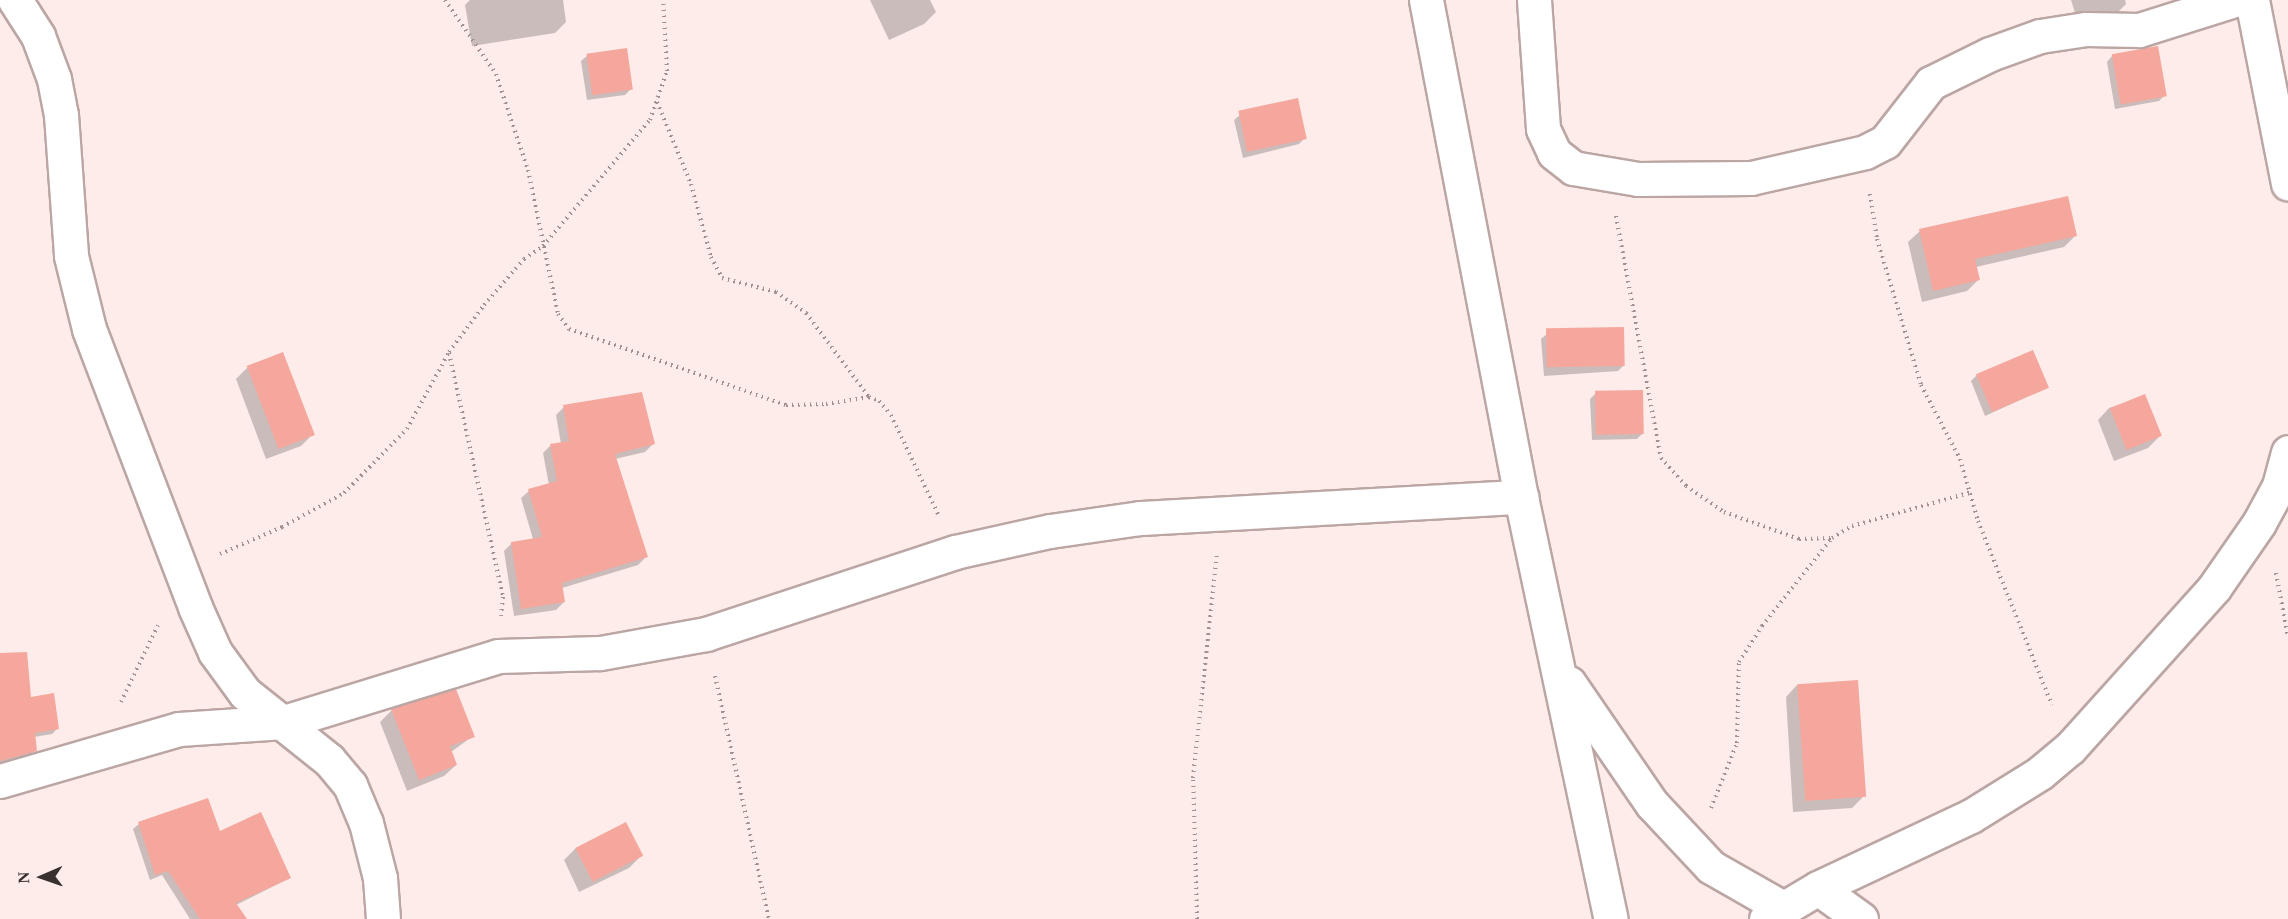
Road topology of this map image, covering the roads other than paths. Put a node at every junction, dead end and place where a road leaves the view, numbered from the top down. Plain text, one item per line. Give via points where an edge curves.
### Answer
1 (15, 0) edge
2 (1426, 0) edge
3 (1534, 0) edge
4 (2235, 0) edge
5 (2252, 0) edge
6 (2288, 183) edge
7 (2288, 452) edge
8 (1521, 497) junction
9 (1556, 662) junction
10 (284, 722) junction
11 (0, 781) edge
12 (1818, 888) junction
13 (1775, 914) edge
14 (383, 919) edge
15 (1611, 919) edge
16 (1861, 919) edge

1 - 10 street via 38,36 54,79 61,115 70,256 89,329 215,652 245,693
2 - 8 street
3 - 4 street via 1543,129 1554,153 1573,168 1608,176 1751,178 1865,152 1885,142 1931,84 1990,54 2040,36 2086,29 2139,30
5 - 6 street
7 - 12 street via 2279,486 2259,523 2214,588 2070,748 2040,773 1971,816
8 - 9 street
8 - 10 street via 1129,520 956,552 705,634 600,653 498,656
9 - 13 street via 1608,745 1652,804 1711,867
9 - 15 street
10 - 11 street via 179,729
10 - 14 street via 329,760 350,785 366,823 377,867
12 - 13 street
12 - 16 street

